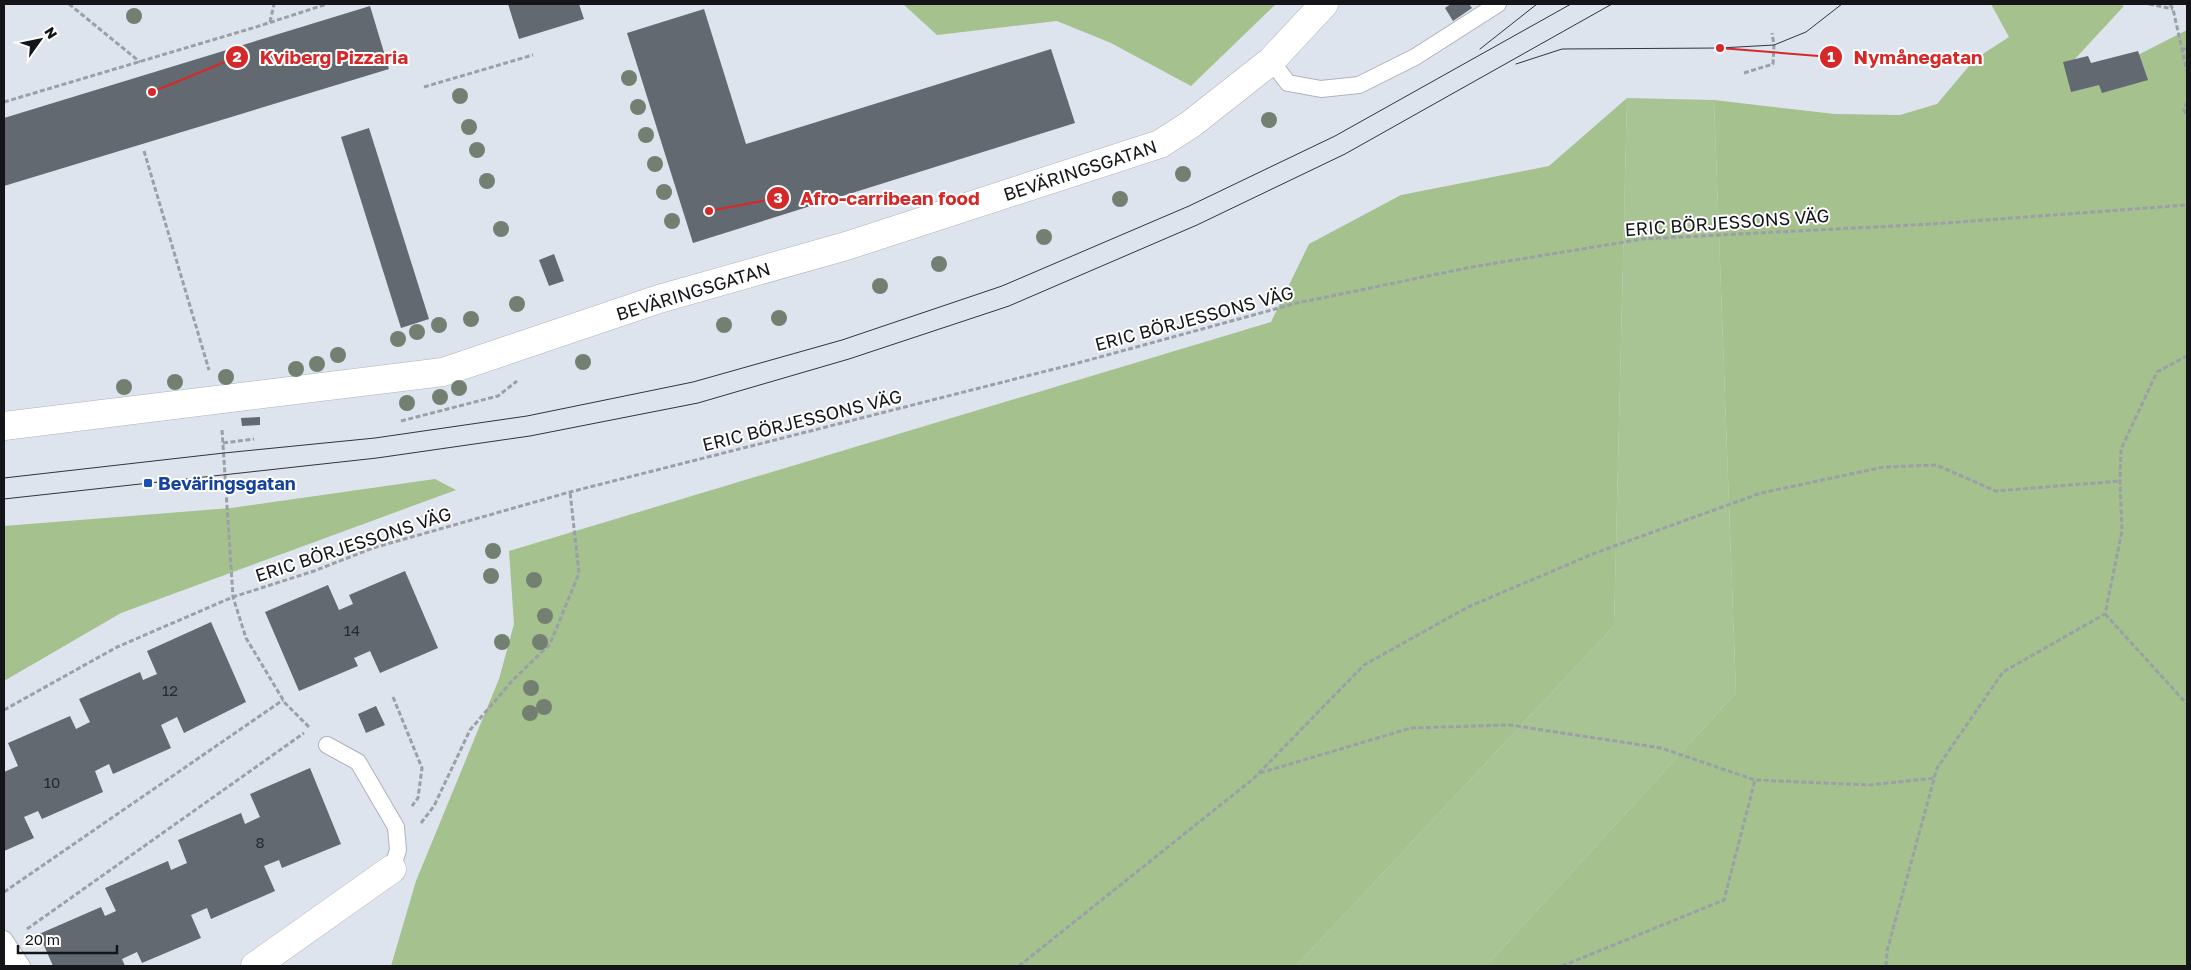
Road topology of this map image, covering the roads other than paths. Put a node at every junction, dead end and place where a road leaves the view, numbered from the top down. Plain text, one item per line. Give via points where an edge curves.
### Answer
1 (1324, 4) edge
2 (1498, 4) edge
3 (1271, 60) junction
4 (4, 426) edge
5 (327, 745) road end
6 (394, 859) joint
7 (5, 941) edge
8 (14, 963) edge
9 (255, 966) edge

1 - 3 street, BEVÄRINGSGATAN
2 - 3 lane via 1415,57 1359,85 1321,89 1288,83
3 - 4 street, BEVÄRINGSGATAN via 1191,124 1160,144 846,246 659,299 444,372
5 - 6 lane via 358,762 396,827
6 - 9 street
7 - 8 lane

